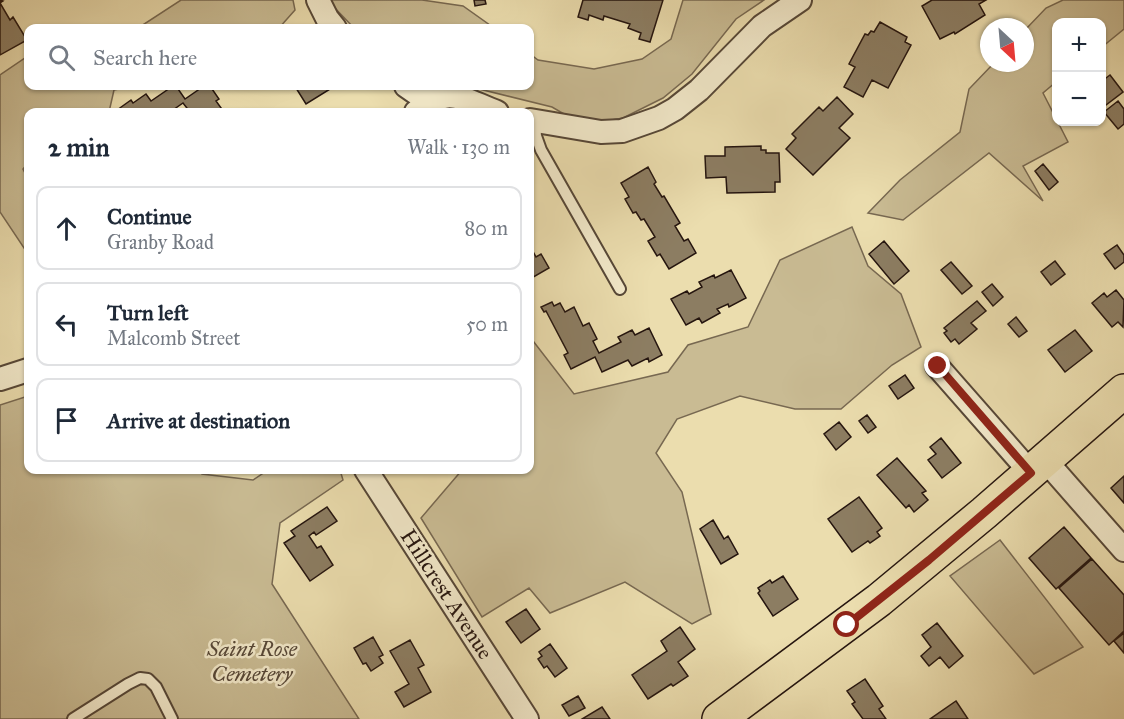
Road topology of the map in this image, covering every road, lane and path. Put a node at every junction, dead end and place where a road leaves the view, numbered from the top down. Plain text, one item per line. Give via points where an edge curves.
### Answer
1 (318, 0) edge
2 (800, 0) edge
3 (332, 24) edge
4 (409, 90) edge
5 (423, 107) edge
6 (487, 108) edge
7 (534, 121) edge
8 (534, 128) edge
9 (620, 289) dead end
10 (938, 366) dead end
11 (24, 371) edge
12 (0, 379) edge
13 (1124, 391) edge
14 (1038, 467) junction
15 (369, 474) edge
16 (1124, 550) edge
17 (73, 719) edge
18 (172, 719) edge
19 (527, 719) edge
20 (719, 719) edge

1 - 3 street
2 - 7 street via 762,26 699,90 659,118 622,131 601,132
4 - 5 street
5 - 6 street via 436,98 450,96
8 - 9 lane via 541,150
10 - 14 street
11 - 12 street
13 - 14 main road
14 - 16 street
14 - 20 main road via 879,600
15 - 19 street, Hillcrest Avenue
17 - 18 lane via 144,678 156,687

